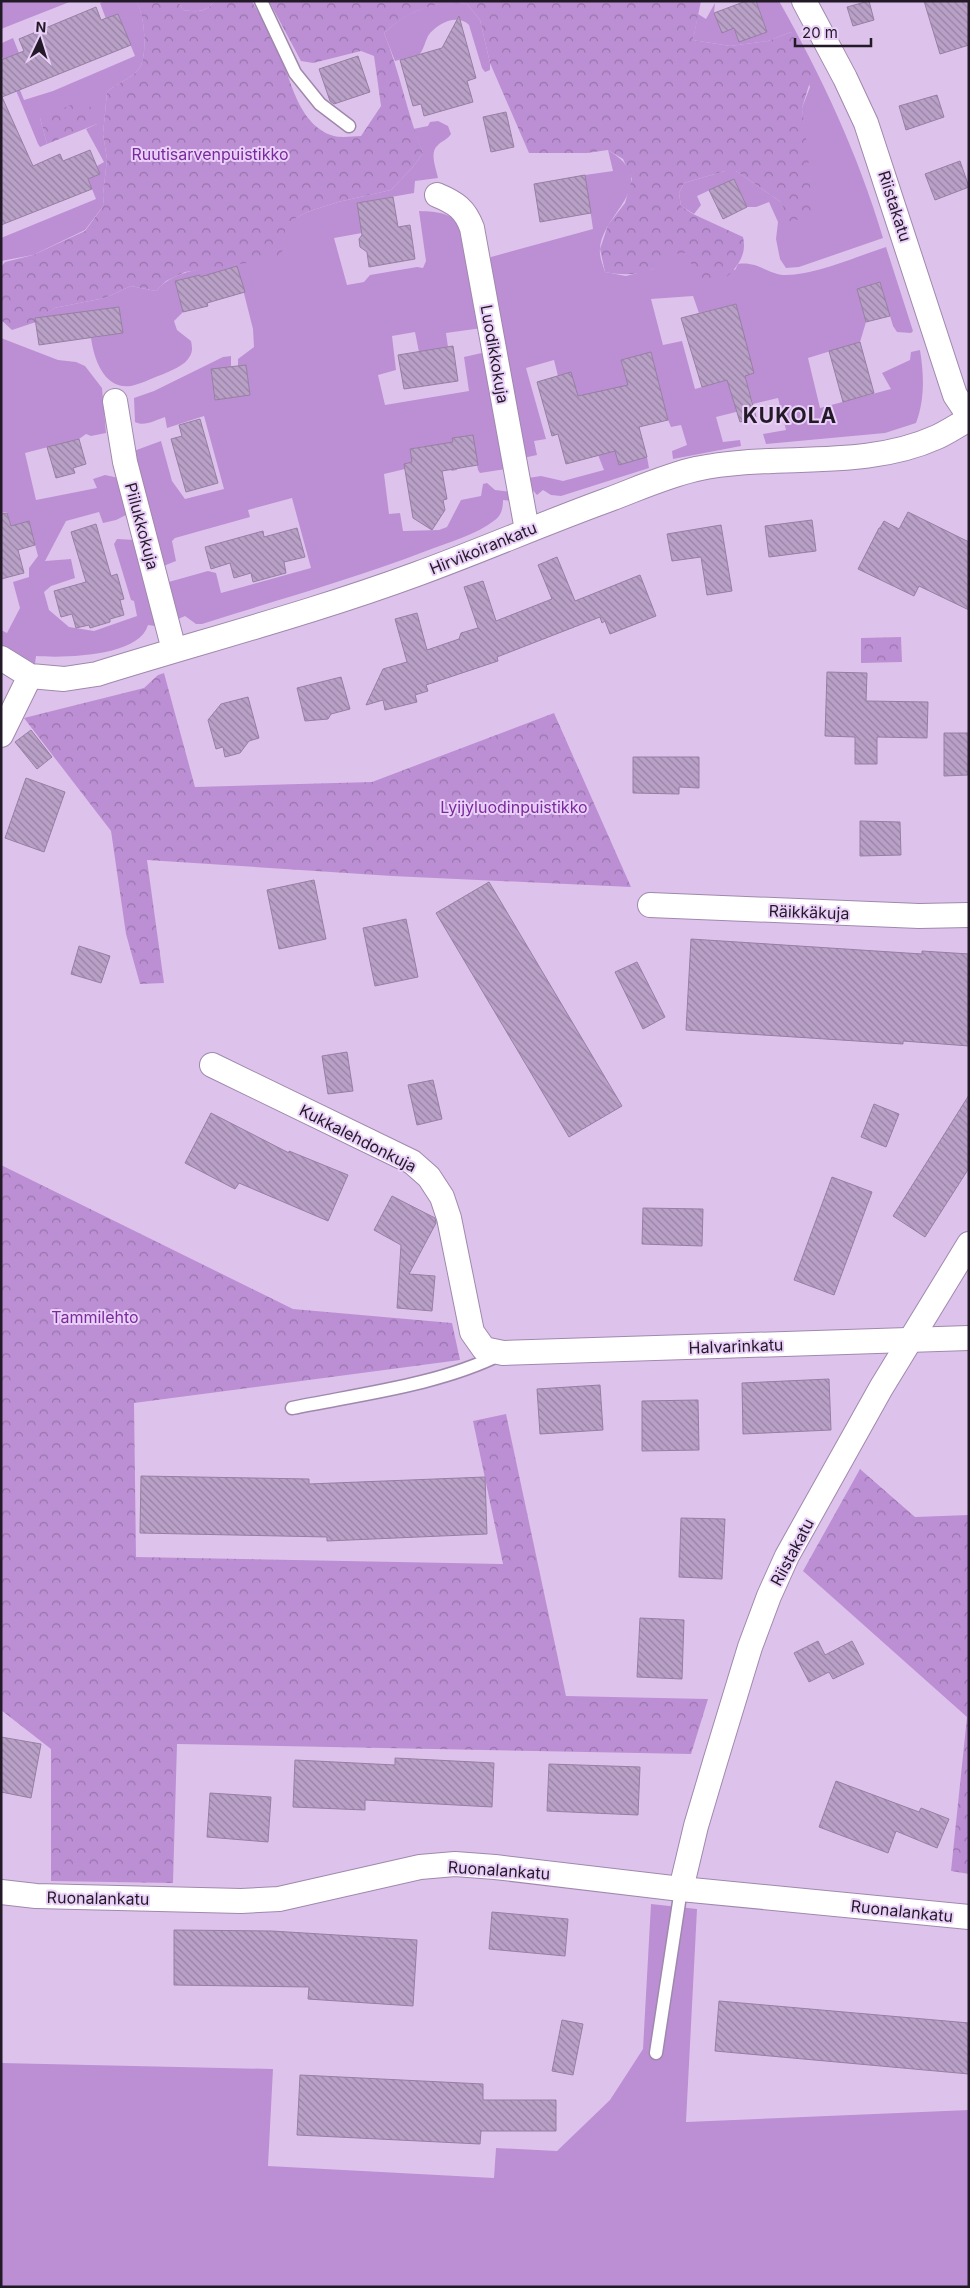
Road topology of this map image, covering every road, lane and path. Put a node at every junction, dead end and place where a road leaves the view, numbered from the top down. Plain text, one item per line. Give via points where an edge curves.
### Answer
1 (261, 1) edge
2 (804, 1) edge
3 (349, 126) dead end
4 (437, 195) dead end
5 (115, 401) dead end
6 (969, 418) edge
7 (527, 530) junction
8 (174, 650) junction
9 (1, 658) edge
10 (30, 676) junction
11 (1, 735) edge
12 (650, 905) dead end
13 (969, 915) edge
14 (212, 1065) dead end
15 (969, 1244) edge
16 (969, 1338) edge
17 (910, 1340) junction
18 (503, 1353) junction
19 (292, 1408) dead end
20 (682, 1889) junction
21 (1, 1892) edge
22 (969, 1917) edge
23 (656, 2053) dead end

1 - 3 lane via 295,73 320,104
2 - 6 street, Riistakatu via 846,78 866,123 955,395
4 - 7 street, Luodikkokuja via 455,203 467,214 472,228
5 - 8 street, Piilukkokuja via 125,462
6 - 7 street, Hirvikoirankatu via 935,438 878,453 696,470
7 - 8 street, Hirvikoirankatu via 418,574 304,613
8 - 10 street, Hirvikoirankatu via 96,674 64,679
9 - 10 street, Hirvikoirankatu
10 - 11 street
12 - 13 street, Räikkäkuja via 919,916
14 - 18 street, Kukkalehdonkuja via 412,1162 429,1177 442,1197 449,1218 472,1332 484,1348
15 - 17 street, Riistakatu
16 - 17 street, Halvarinkatu
17 - 18 street, Halvarinkatu
17 - 20 street, Riistakatu via 787,1556 769,1596 715,1762
18 - 19 lane via 480,1364 410,1384
20 - 21 street, Ruonalankatu via 455,1864 420,1867 279,1899 36,1896
20 - 22 street, Ruonalankatu
20 - 23 lane

